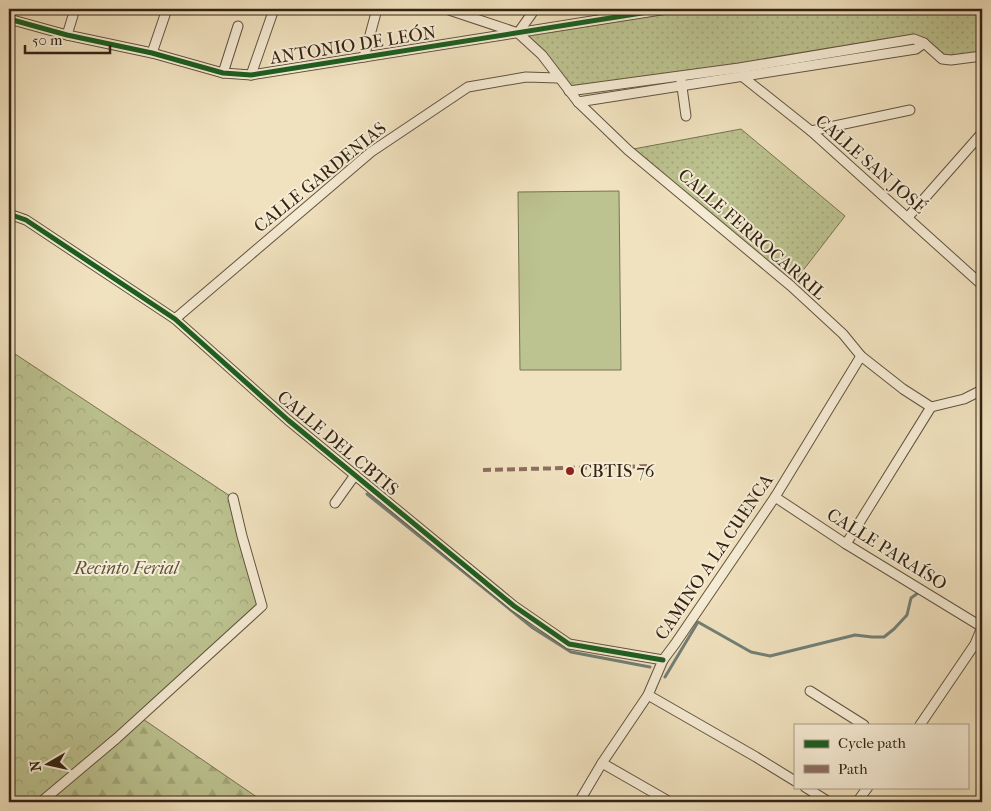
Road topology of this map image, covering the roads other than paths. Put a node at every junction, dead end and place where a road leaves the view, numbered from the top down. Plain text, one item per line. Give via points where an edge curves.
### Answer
1 (76, 9) edge
2 (167, 9) edge
3 (274, 9) edge
4 (377, 9) edge
5 (446, 9) edge
6 (535, 9) edge
7 (667, 9) edge
8 (9, 19) edge
9 (238, 26) dead end
10 (518, 33) junction
11 (67, 35) junction
12 (924, 43) junction
13 (152, 53) junction
14 (982, 56) edge
15 (364, 57) junction
16 (738, 68) junction
17 (223, 73) junction
18 (251, 75) junction
19 (680, 75) junction
20 (743, 77) junction
21 (558, 78) junction
22 (682, 86) junction
23 (569, 91) junction
24 (578, 102) junction
25 (910, 110) dead end
26 (686, 116) dead end
27 (810, 131) junction
28 (982, 133) edge
29 (9, 214) edge
30 (908, 217) junction
31 (982, 285) edge
32 (175, 319) junction
33 (861, 356) junction
34 (982, 390) edge
35 (931, 407) junction
36 (355, 474) junction
37 (775, 497) junction
38 (233, 498) dead end
39 (335, 503) dead end
40 (846, 544) junction
41 (982, 627) edge
42 (663, 660) junction
43 (810, 691) dead end
44 (648, 695) junction
45 (862, 724) edge
46 (921, 724) edge
47 (602, 763) junction
48 (794, 780) edge
49 (807, 788) edge
50 (867, 788) edge
51 (41, 802) edge
52 (579, 802) edge
53 (670, 802) edge
54 (829, 802) edge
55 (857, 802) edge

1 - 11 street
2 - 13 street
3 - 18 street
4 - 15 street
5 - 10 street
6 - 10 street
7 - 10 street, ANTONIO DE LEÓN
8 - 11 street, ANTONIO DE LEÓN
9 - 17 street
10 - 15 street, ANTONIO DE LEÓN
10 - 21 street, CALLE FERROCARRIL via 542,55
11 - 13 street, ANTONIO DE LEÓN
12 - 14 street via 942,59
12 - 16 street via 914,39
12 - 20 street via 916,49
13 - 17 street, ANTONIO DE LEÓN
15 - 18 street, ANTONIO DE LEÓN
16 - 19 street
16 - 20 street, CALLE SAN JOSÉ
17 - 18 street, ANTONIO DE LEÓN
19 - 22 street
19 - 23 street
20 - 22 street
20 - 27 street, CALLE SAN JOSÉ
21 - 23 street, CALLE FERROCARRIL
21 - 32 street, CALLE GARDENIAS via 526,76 468,87 371,152
22 - 24 street
22 - 26 street
23 - 24 street, CALLE FERROCARRIL
24 - 33 street, CALLE FERROCARRIL via 628,150 791,286 843,334
25 - 27 street
27 - 30 street, CALLE SAN JOSÉ
28 - 30 street
29 - 32 street, CALLE DEL CBTIS via 26,220
30 - 31 street, CALLE SAN JOSÉ
32 - 36 street, CALLE DEL CBTIS via 281,414
33 - 35 street, CALLE FERROCARRIL
33 - 37 street, CAMINO A LA CUENCA
34 - 35 street via 964,399
35 - 40 street
36 - 39 street
36 - 42 street, CALLE DEL CBTIS via 514,606 569,644
37 - 40 street, CALLE PARAÍSO
37 - 42 street, CAMINO A LA CUENCA
38 - 51 street via 262,606 117,738
40 - 41 street, CALLE PARAÍSO
41 - 46 street via 975,644
42 - 44 street, CAMINO A LA CUENCA
43 - 45 street
44 - 47 street, CAMINO A LA CUENCA
44 - 48 street
47 - 52 street, CAMINO A LA CUENCA
47 - 53 street
49 - 54 street
50 - 55 street

